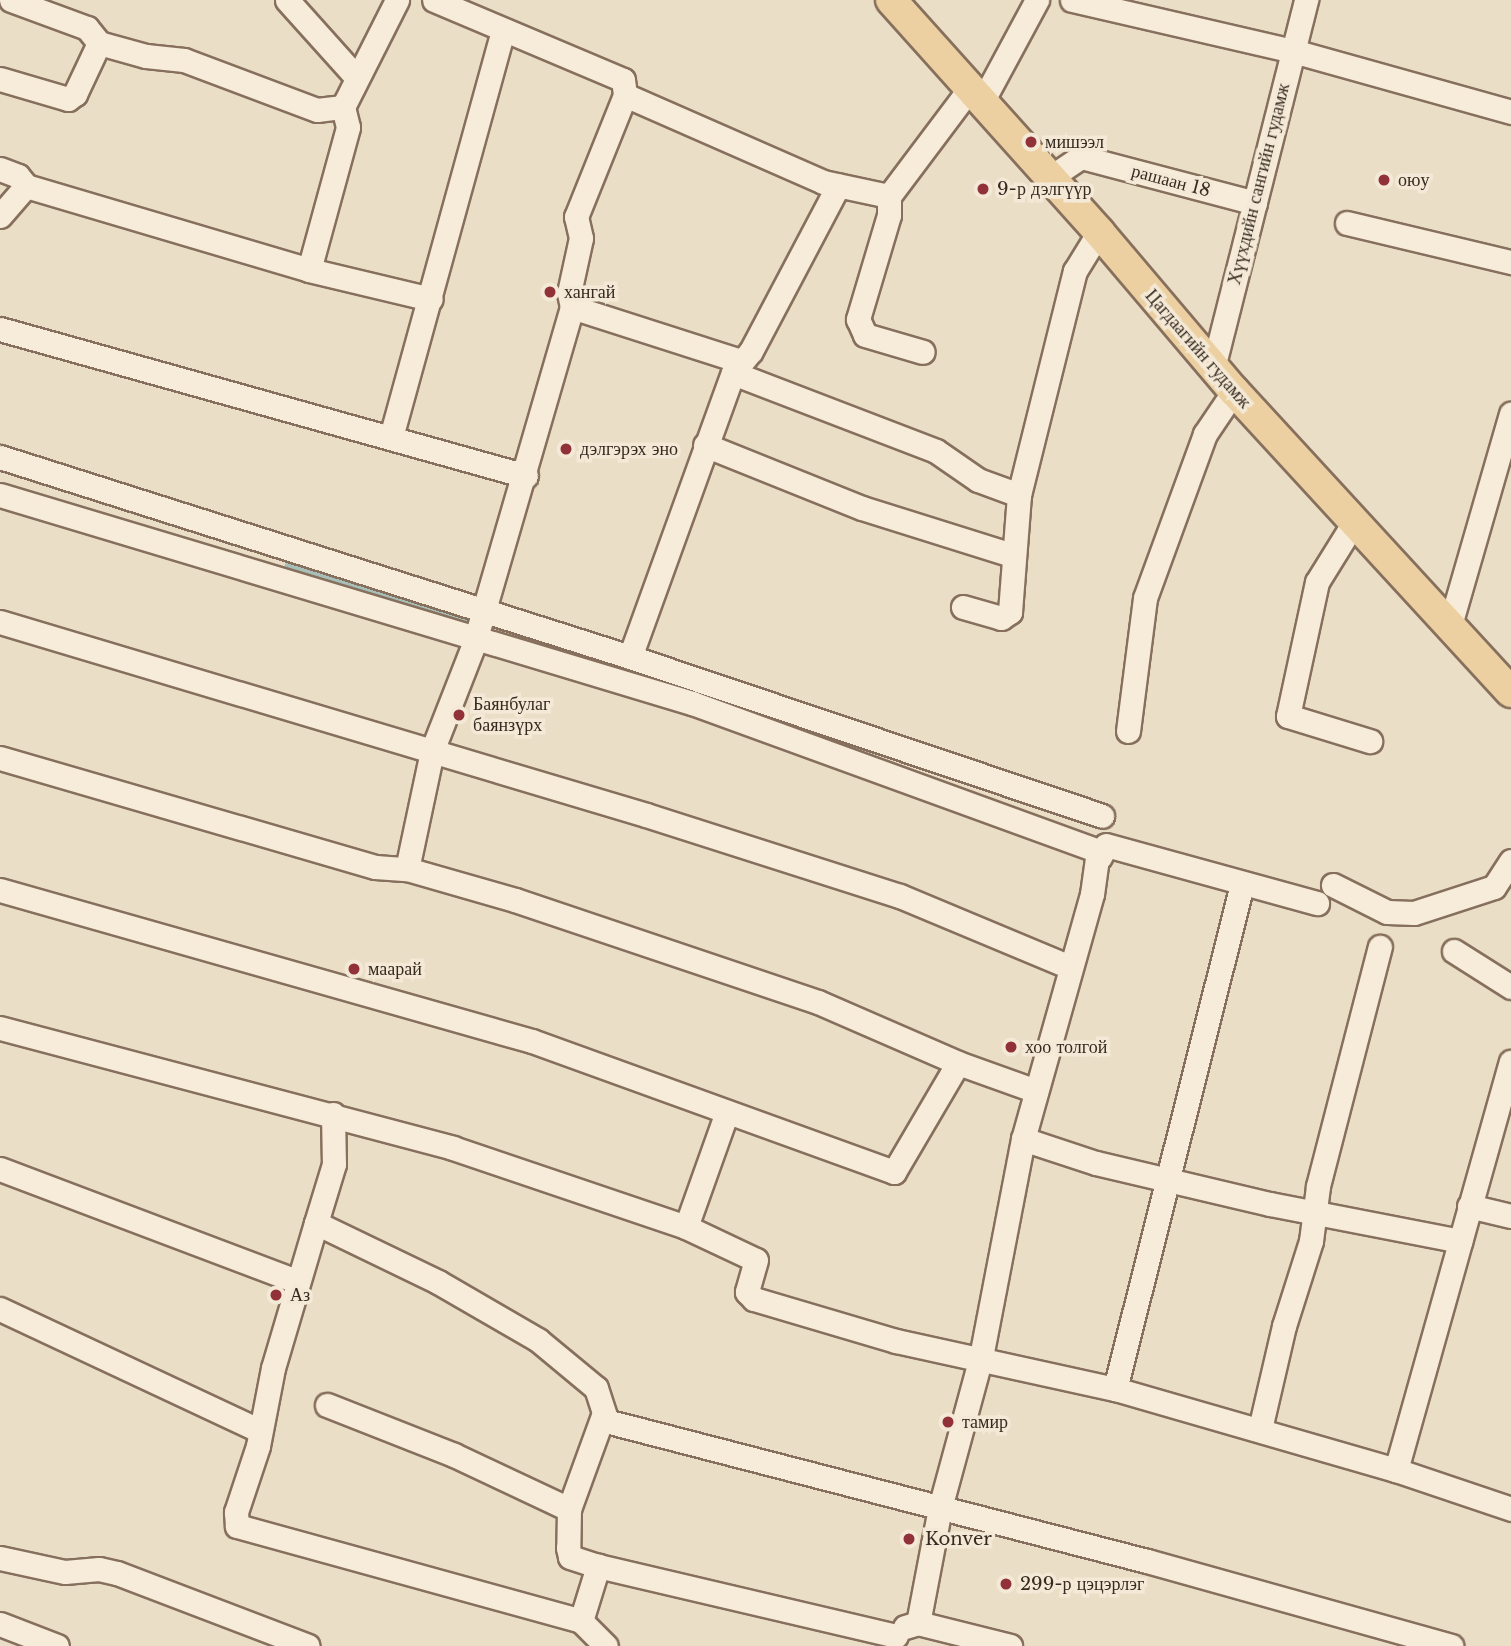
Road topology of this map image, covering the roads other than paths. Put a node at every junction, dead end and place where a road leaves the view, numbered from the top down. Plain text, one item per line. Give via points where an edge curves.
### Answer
1 (11, 0) edge
2 (287, 0) edge
3 (397, 0) edge
4 (434, 0) edge
5 (891, 0) edge
6 (1037, 0) edge
7 (1072, 0) edge
8 (1306, 0) edge
9 (503, 30) junction
10 (99, 43) junction
11 (1293, 51) junction
12 (356, 77) junction
13 (0, 79) edge
14 (625, 95) junction
15 (976, 95) junction
16 (343, 107) junction
17 (1511, 112) edge
18 (0, 169) edge
19 (1051, 177) junction
20 (838, 186) junction
21 (26, 187) junction
22 (889, 196) junction
23 (1255, 203) junction
24 (0, 216) edge
25 (1347, 223) dead end
26 (1099, 232) junction
27 (1511, 262) edge
28 (309, 270) junction
29 (431, 299) junction
30 (572, 307) junction
31 (0, 329) edge
32 (923, 352) dead end
33 (737, 367) junction
34 (1213, 368) junction
35 (1234, 391) junction
36 (1511, 414) edge
37 (391, 437) junction
38 (705, 445) junction
39 (0, 457) edge
40 (526, 476) junction
41 (0, 495) edge
42 (1019, 495) junction
43 (1353, 524) junction
44 (1012, 555) junction
45 (963, 607) dead end
46 (483, 612) junction
47 (0, 622) edge
48 (1450, 625) junction
49 (475, 640) junction
50 (630, 657) junction
51 (1511, 692) edge
52 (1128, 731) dead end
53 (1370, 741) dead end
54 (432, 751) junction
55 (0, 758) edge
56 (1022, 791) junction
57 (1102, 817) dead end
58 (1015, 821) junction
59 (1100, 857) junction
60 (1511, 861) edge
61 (407, 869) junction
62 (1242, 884) junction
63 (1333, 885) dead end
64 (0, 890) edge
65 (1317, 903) dead end
66 (1380, 947) dead end
67 (1454, 951) dead end
68 (1070, 967) junction
69 (1511, 987) edge
70 (0, 1028) edge
71 (1511, 1062) edge
72 (958, 1063) junction
73 (1036, 1091) junction
74 (727, 1112) junction
75 (333, 1114) junction
76 (1023, 1139) junction
77 (0, 1169) edge
78 (1171, 1179) junction
79 (1469, 1206) junction
80 (1317, 1210) junction
81 (1511, 1216) edge
82 (316, 1223) junction
83 (686, 1227) junction
84 (1460, 1241) junction
85 (296, 1280) junction
86 (0, 1309) edge
87 (981, 1357) junction
88 (1115, 1389) junction
89 (327, 1405) dead end
90 (602, 1420) junction
91 (1260, 1429) junction
92 (260, 1431) junction
93 (1396, 1470) junction
94 (940, 1507) junction
95 (569, 1509) junction
96 (1511, 1510) edge
97 (0, 1558) edge
98 (598, 1566) junction
99 (581, 1621) junction
100 (918, 1623) junction
101 (0, 1624) edge
102 (894, 1641) edge
103 (57, 1646) edge
104 (307, 1646) edge
105 (606, 1646) edge
106 (1010, 1646) edge
107 (1451, 1646) edge

1 - 10 street via 87,28
2 - 12 street
3 - 12 street
4 - 9 street
5 - 15 main road, Цагдаагийн гудамж
6 - 15 street
7 - 11 street
8 - 11 street, Хүүхдийн сангийн гудамж
9 - 14 street via 623,80
9 - 29 street
10 - 13 street via 75,94 68,99
10 - 16 street via 146,56 184,60 317,110
11 - 17 street
11 - 23 street, Хүүхдийн сангийн гудамж
12 - 16 street
14 - 20 street
14 - 30 street via 576,218 581,238 569,293
15 - 19 main road, Цагдаагийн гудамж
15 - 22 street
16 - 28 street via 348,127
18 - 21 street via 18,176
19 - 23 street, рашаан 18 via 1080,157
19 - 26 main road, Цагдаагийн гудамж
20 - 22 street
20 - 33 street via 751,351
21 - 24 street
21 - 28 street
22 - 32 street via 886,229 859,319 865,335
23 - 34 street, Хүүхдийн сангийн гудамж
25 - 27 street
26 - 34 main road, Цагдаагийн гудамж
26 - 42 street via 1075,271
28 - 29 street
29 - 37 street
30 - 33 street via 615,317
30 - 40 street
31 - 37 street
33 - 38 street
33 - 42 street via 936,451 978,480
34 - 35 main road, Цагдаагийн гудамж
35 - 43 main road, Цагдаагийн гудамж
35 - 52 street via 1205,434 1145,598
36 - 48 street
37 - 40 street
38 - 44 street via 862,508
38 - 50 street
39 - 46 street
40 - 46 street
41 - 49 street
42 - 44 street
43 - 48 main road, Цагдаагийн гудамж
43 - 53 street via 1317,582 1288,716
44 - 45 street via 1011,608 1006,616
46 - 49 street
46 - 50 street
47 - 54 street
48 - 51 main road, Цагдаагийн гудамж
49 - 54 street
49 - 58 street via 541,655 692,703
50 - 56 street
54 - 61 street
54 - 68 street via 900,896
55 - 61 street via 375,867
56 - 57 street
56 - 58 street
58 - 59 street via 1092,847
59 - 62 street via 1106,845
59 - 68 street
60 - 63 street via 1494,887 1414,913 1387,912
61 - 72 street via 721,968 860,1019
62 - 65 street
62 - 78 street
64 - 74 street via 532,1041
66 - 80 street via 1318,1186
67 - 69 street
68 - 73 street
70 - 75 street
71 - 79 street
72 - 73 street
72 - 74 street via 894,1172
73 - 76 street
74 - 83 street
75 - 82 street via 334,1164
75 - 83 street via 506,1164
76 - 78 street via 1096,1163
76 - 87 street
77 - 85 street
78 - 80 street via 1270,1204
78 - 88 street
79 - 81 street
79 - 84 street
80 - 84 street
80 - 91 street
82 - 85 street
82 - 90 street via 438,1282 538,1340 596,1388
83 - 87 street via 757,1260 748,1297 896,1341
84 - 93 street
85 - 92 street
86 - 92 street
87 - 88 street
87 - 94 street
88 - 91 street
89 - 95 street via 454,1455
90 - 94 street
90 - 95 street
91 - 93 street
92 - 99 street via 236,1512 237,1526
93 - 96 street
94 - 100 street
94 - 107 street
95 - 98 street via 570,1557
97 - 104 street via 65,1572 99,1569 117,1573
98 - 99 street
98 - 102 street
99 - 105 street
100 - 102 street via 905,1626
100 - 106 street
101 - 103 street

